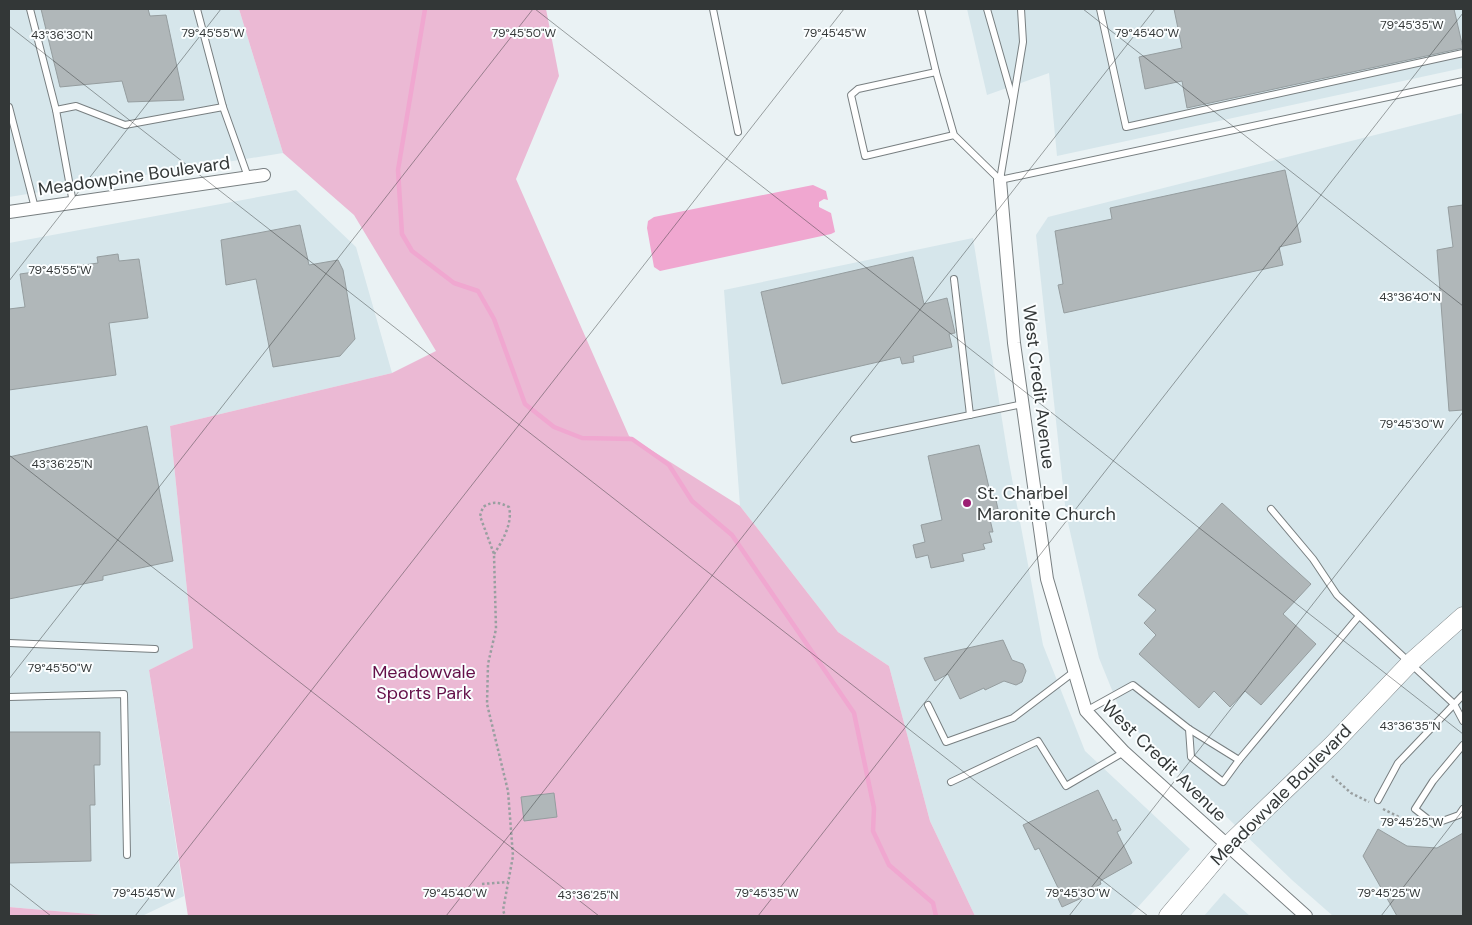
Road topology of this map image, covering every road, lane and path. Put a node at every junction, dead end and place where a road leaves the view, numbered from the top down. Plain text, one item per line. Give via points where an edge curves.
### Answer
1 (30, 9) edge
2 (197, 9) edge
3 (713, 9) edge
4 (921, 9) edge
5 (987, 9) edge
6 (1021, 9) edge
7 (1100, 9) edge
8 (1463, 53) edge
9 (936, 72) junction
10 (1463, 81) edge
11 (1013, 101) junction
12 (9, 107) edge
13 (223, 107) junction
14 (56, 110) junction
15 (738, 132) dead end
16 (954, 135) junction
17 (264, 175) dead end
18 (248, 178) junction
19 (1000, 180) junction
20 (74, 203) junction
21 (35, 208) junction
22 (9, 212) edge
23 (954, 279) dead end
24 (1022, 404) junction
25 (970, 415) junction
26 (854, 438) dead end
27 (1271, 509) dead end
28 (494, 554) junction
29 (1359, 616) junction
30 (1463, 616) edge
31 (9, 643) edge
32 (155, 649) dead end
33 (1410, 663) junction
34 (1075, 671) junction
35 (1463, 695) edge
36 (9, 697) edge
37 (928, 704) dead end
38 (1454, 704) junction
39 (1086, 711) junction
40 (1463, 721) edge
41 (1189, 729) junction
42 (1463, 745) edge
43 (1124, 752) junction
44 (1238, 760) junction
45 (951, 782) dead end
46 (1378, 800) dead end
47 (1463, 809) edge
48 (1227, 846) junction
49 (127, 855) dead end
50 (508, 882) junction
51 (482, 884) dead end
52 (506, 916) edge
53 (1168, 916) edge
54 (1306, 916) edge

1 - 14 lane
2 - 13 lane
3 - 15 lane
4 - 9 lane
5 - 11 lane
6 - 11 lane via 1023,42
7 - 8 lane via 1126,127
9 - 16 lane
9 - 16 lane via 858,89 850,96 865,156
10 - 19 lane
11 - 19 lane
12 - 21 lane
13 - 14 lane via 125,125 76,106
13 - 18 lane
14 - 20 lane
16 - 19 lane
17 - 18 street, Meadowpine Boulevard
18 - 20 street, Meadowpine Boulevard
19 - 24 street, West Credit Avenue
20 - 21 street, Meadowpine Boulevard
21 - 22 street, Meadowpine Boulevard
23 - 25 lane
24 - 25 lane
24 - 34 street, West Credit Avenue via 1047,579
25 - 26 lane
27 - 29 lane via 1313,559 1337,595
28 - 28 path via 502,543 511,515 509,507 501,503 483,507 480,516
28 - 50 path via 496,629 488,664 487,704 508,791 513,856
29 - 33 lane
29 - 44 lane
30 - 33 main road, Meadowvale Boulevard
31 - 32 lane
33 - 38 lane
33 - 48 main road, Meadowvale Boulevard via 1333,744
34 - 37 lane via 1013,718 946,742
34 - 39 street, West Credit Avenue
35 - 38 lane
36 - 49 lane via 124,694
38 - 40 lane
38 - 46 lane via 1398,763
39 - 41 lane via 1133,685
39 - 43 street, West Credit Avenue
41 - 44 lane
41 - 44 lane via 1191,757 1223,782
42 - 47 lane via 1415,809 1434,824 1459,815
43 - 45 lane via 1066,786 1038,741
43 - 48 street, West Credit Avenue
48 - 53 main road, Meadowvale Boulevard
48 - 54 street, West Credit Avenue
50 - 51 path
50 - 52 path via 503,910

